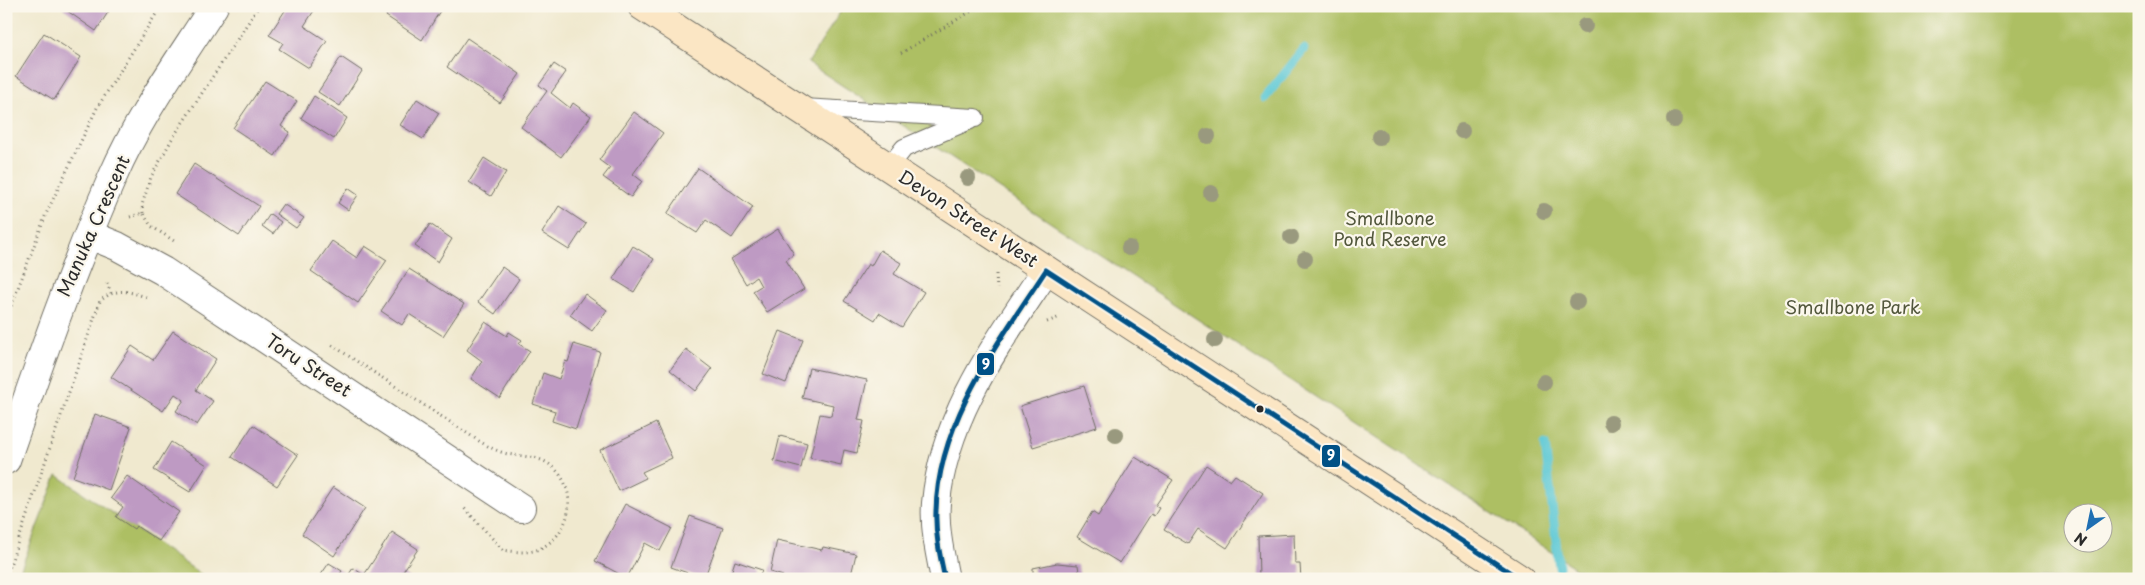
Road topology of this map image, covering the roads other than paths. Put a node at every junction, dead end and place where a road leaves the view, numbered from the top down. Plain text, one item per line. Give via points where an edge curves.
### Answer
1 (214, 6) edge
2 (642, 6) edge
3 (797, 107) junction
4 (890, 167) junction
5 (90, 235) junction
6 (1046, 270) junction
7 (6, 460) edge
8 (521, 508) dead end
9 (945, 579) edge
10 (1520, 579) edge

1 - 5 street, Manuka Crescent via 129,144
2 - 3 main road, Devon Street West
3 - 4 main road, Devon Street West
3 - 4 lane via 975,118 904,148
4 - 6 main road, Devon Street West
5 - 7 street, Manuka Crescent via 61,300
5 - 8 street, Toru Street via 163,271
6 - 9 street via 965,401 942,460 936,505 938,547
6 - 10 main road, Devon Street West

